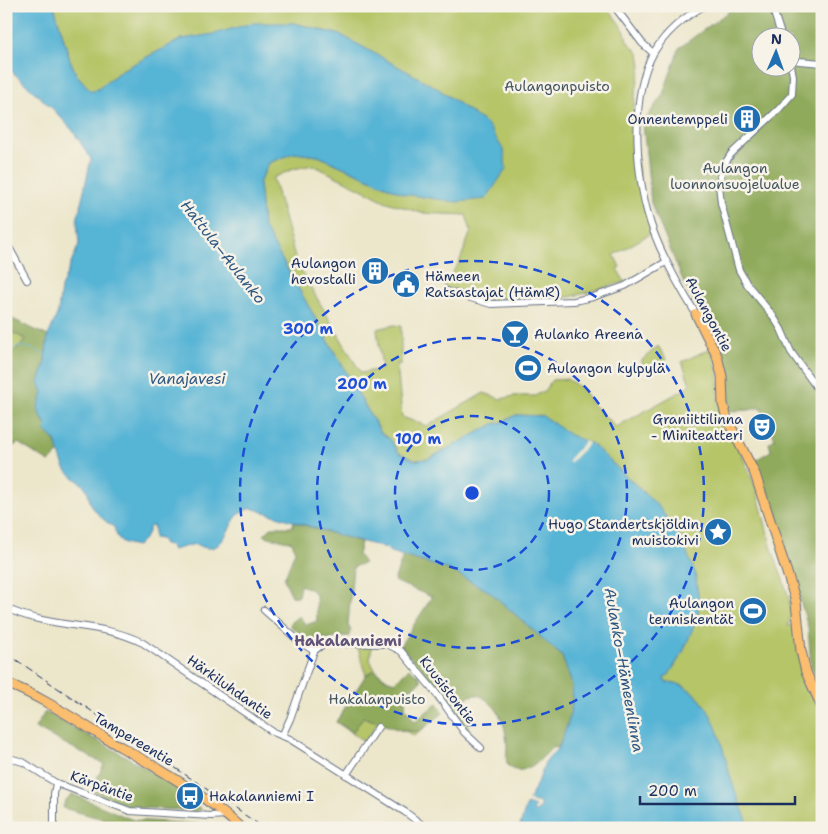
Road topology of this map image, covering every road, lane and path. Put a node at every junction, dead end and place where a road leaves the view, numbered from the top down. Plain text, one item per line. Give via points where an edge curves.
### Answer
1 (614, 6) edge
2 (704, 6) edge
3 (772, 6) edge
4 (779, 28) edge
5 (653, 53) junction
6 (800, 60) edge
7 (822, 63) edge
8 (793, 78) edge
9 (6, 242) edge
10 (666, 262) junction
11 (27, 280) dead end
12 (447, 291) dead end
13 (696, 314) joint
14 (822, 394) edge
15 (6, 608) edge
16 (264, 610) dead end
17 (314, 651) junction
18 (6, 684) edge
19 (822, 707) edge
20 (378, 727) dead end
21 (282, 736) junction
22 (481, 748) dead end
23 (6, 757) edge
24 (346, 775) junction
25 (56, 783) junction
26 (226, 815) junction
27 (54, 828) edge
28 (241, 828) edge
29 (422, 828) edge

1 - 5 street
2 - 5 street, Aulangontie via 673,28
3 - 4 street
5 - 10 street, Aulangontie via 642,86 638,144 648,212
6 - 7 street
8 - 14 street via 792,94 731,154 722,168 720,204 746,284 781,329 790,352
9 - 11 street
10 - 12 street via 625,286 574,301 491,304
10 - 13 street, Aulangontie
13 - 19 main road, Aulangontie via 717,356 727,419 755,474 790,579 802,658
15 - 21 street, Härkiluhdantie via 45,622 108,631 135,639
16 - 17 street
17 - 21 street
17 - 22 street, Kuusistontie via 327,643 394,646 436,693 464,732
18 - 26 main road, Tampereentie via 43,700 176,780
20 - 24 street
21 - 24 street, Härkiluhdantie
23 - 25 street, Kärpäntie via 23,762
24 - 29 street, Härkiluhdantie via 404,812
25 - 26 street, Kärpäntie via 130,812
25 - 27 street
26 - 28 main road, Tampereentie

